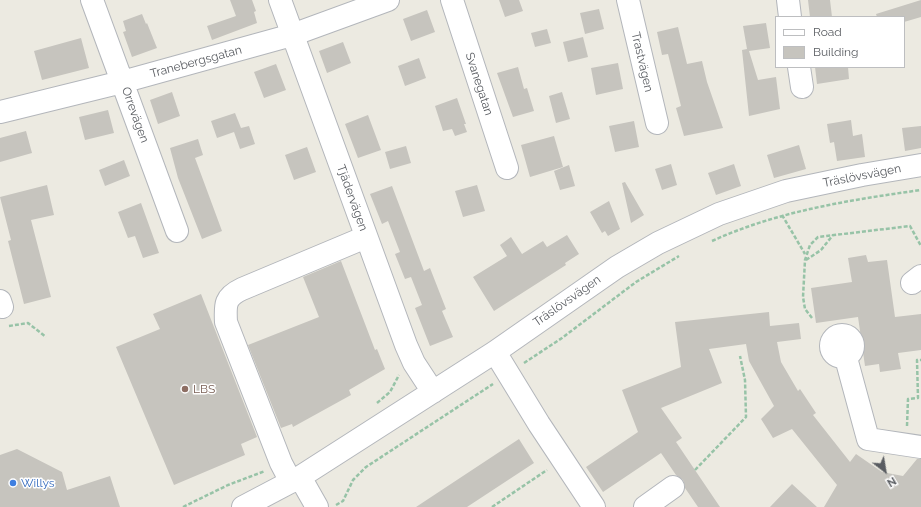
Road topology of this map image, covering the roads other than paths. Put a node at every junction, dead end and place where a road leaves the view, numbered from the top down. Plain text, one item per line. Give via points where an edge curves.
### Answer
1 (92, 0) edge
2 (280, 0) edge
3 (388, 0) edge
4 (452, 0) edge
5 (628, 0) edge
6 (788, 0) edge
7 (790, 16) edge
8 (292, 35) junction
9 (122, 82) junction
10 (0, 112) edge
11 (657, 123) dead end
12 (921, 166) edge
13 (507, 168) dead end
14 (177, 231) dead end
15 (366, 237) junction
16 (495, 352) junction
17 (846, 358) dead end
18 (433, 392) junction
19 (914, 446) edge
20 (291, 474) junction
21 (673, 486) dead end
22 (243, 507) edge
23 (317, 507) edge
24 (594, 507) edge
25 (644, 507) edge

1 - 9 street, Orrevägen
2 - 8 street, Tjädervägen
3 - 8 street, Tranebergsgatan
4 - 13 street, Svanegatan
5 - 11 street, Trastvägen
6 - 7 street
8 - 9 street, Tranebergsgatan
8 - 15 street, Tjädervägen
9 - 10 street, Tranebergsgatan
9 - 14 street, Orrevägen
12 - 16 street, Träslövsvägen via 786,191 719,214 658,243 617,267
15 - 18 street, Tjädervägen via 406,345 414,363
15 - 20 street via 242,288 233,293 227,301 226,322
16 - 18 street, Träslövsvägen
16 - 24 street
17 - 19 street via 868,439
18 - 20 street, Träslövsvägen
20 - 22 street, Träslövsvägen
20 - 23 street
21 - 25 street

